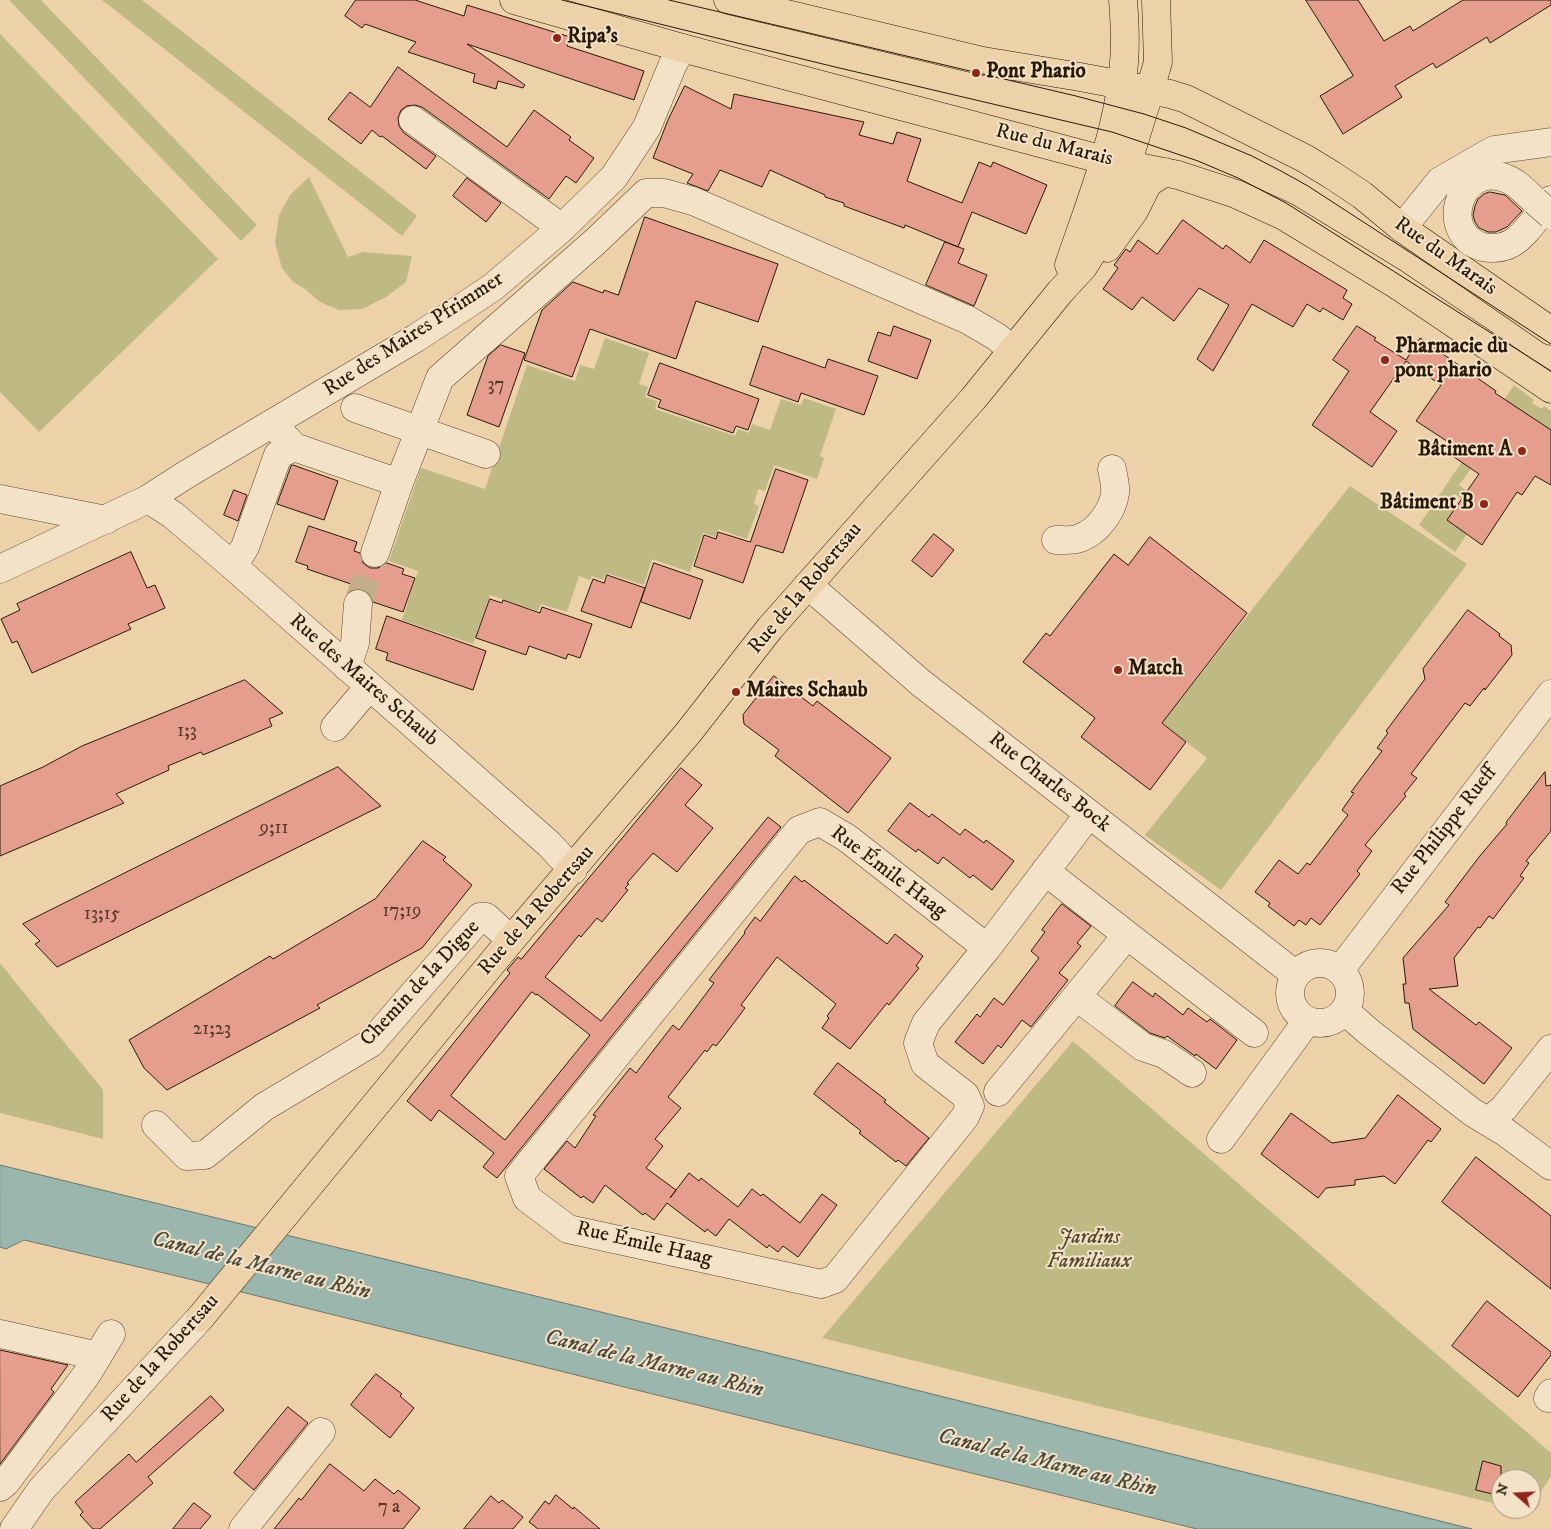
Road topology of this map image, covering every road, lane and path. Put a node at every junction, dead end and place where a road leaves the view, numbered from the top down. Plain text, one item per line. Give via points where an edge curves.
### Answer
1 (514, 0) edge
2 (728, 0) edge
3 (1156, 5) edge
4 (1124, 10) edge
5 (682, 48) junction
6 (1158, 62) junction
7 (1122, 86) junction
8 (1150, 90) junction
9 (1181, 98) junction
10 (413, 120) dead end
11 (1551, 142) edge
12 (1116, 163) junction
13 (1165, 172) junction
14 (562, 228) junction
15 (1402, 228) junction
16 (1083, 267) junction
17 (1060, 292) junction
18 (1551, 331) edge
19 (1012, 350) junction
20 (1551, 389) edge
21 (355, 408) dead end
22 (273, 424) junction
23 (419, 431) junction
24 (294, 446) junction
25 (486, 454) dead end
26 (1112, 469) dead end
27 (399, 483) junction
28 (0, 499) edge
29 (148, 499) junction
30 (106, 520) junction
31 (1056, 540) dead end
32 (375, 553) tunnel mouth
33 (233, 566) junction
34 (0, 569) edge
35 (808, 585) junction
36 (358, 604) tunnel mouth
37 (347, 667) junction
38 (369, 687) junction
39 (1551, 694) edge
40 (335, 727) dead end
41 (1088, 814) junction
42 (573, 870) junction
43 (1045, 871) junction
44 (1127, 935) junction
45 (512, 940) junction
46 (987, 948) junction
47 (1340, 970) junction
48 (1296, 975) junction
49 (1077, 997) junction
50 (1345, 1011) junction
51 (1307, 1021) junction
52 (1254, 1033) dead end
53 (1551, 1049) edge
54 (1192, 1073) dead end
55 (998, 1092) dead end
56 (1488, 1122) junction
57 (156, 1125) dead end
58 (1221, 1139) dead end
59 (1551, 1166) edge
60 (200, 1318) joint
61 (0, 1334) edge
62 (321, 1432) dead end
63 (0, 1487) edge
64 (18, 1529) edge
65 (244, 1529) edge

1 - 5 main road, Rue du Marais
2 - 7 main road, Rue du Marais via 983,62
3 - 6 main road
4 - 7 main road
5 - 12 main road, Rue du Marais
5 - 14 street, Rue des Maires Pfrimmer via 647,127 614,177
6 - 8 main road
6 - 9 main road, Rue du Marais via 1168,83
7 - 8 main road, Rue du Marais
7 - 12 main road via 1112,132
8 - 9 main road, Rue du Marais
8 - 12 main road
9 - 15 main road, Rue du Marais via 1304,158 1362,195
10 - 14 street
11 - 15 street via 1494,150 1440,181
12 - 13 main road, Rue du Marais
12 - 16 main road, Rue de la Robertsau via 1115,203
12 - 17 main road, Rue de la Robertsau
13 - 16 main road, Rue de la Robertsau via 1148,184 1134,211 1101,256
13 - 20 main road, Rue du Marais via 1236,194 1284,216 1394,283
14 - 22 street, Rue des Maires Pfrimmer via 493,287 416,338
15 - 18 main road, Rue du Marais
16 - 17 main road, Rue de la Robertsau
17 - 19 main road, Rue de la Robertsau
19 - 23 street via 968,320 693,201 664,193 646,193 440,378
19 - 35 main road, Rue de la Robertsau via 973,399
21 - 23 street
22 - 24 street
22 - 29 street, Rue des Maires Pfrimmer
23 - 25 street
23 - 27 street
24 - 27 street
24 - 33 street via 278,456 244,546
26 - 31 street via 1115,492 1103,520 1079,539
27 - 32 street
28 - 30 street
29 - 30 street, Rue des Maires Pfrimmer
29 - 33 street, Rue des Maires Schaub via 173,515
30 - 34 street, Rue des Maires Pfrimmer
33 - 37 street, Rue des Maires Schaub
35 - 41 street, Rue Charles Bock via 921,683
35 - 42 main road, Rue de la Robertsau
36 - 37 street via 355,643
37 - 38 street, Rue des Maires Schaub
38 - 40 street
38 - 42 street, Rue des Maires Schaub via 550,844
39 - 47 street, Rue Philippe Rueff
41 - 43 street, Rue Émile Haag
41 - 48 street, Rue Charles Bock
42 - 45 main road, Rue de la Robertsau
43 - 44 street
43 - 46 street, Rue Émile Haag
44 - 49 street
44 - 52 street
45 - 57 street, Chemin de la Digue via 486,918 480,917 371,1044 264,1107 205,1155 187,1156
45 - 60 main road, Rue de la Robertsau
46 - 46 street, Rue Émile Haag via 847,838 820,822 799,830 519,1176 526,1198 568,1229 821,1284 835,1279 965,1117 970,1106 966,1095 925,1064 918,1043 926,1023
47 - 48 street via 1332,965 1312,964
47 - 50 street via 1350,985 1351,994
48 - 51 street via 1290,1000 1299,1016
49 - 54 street via 1143,1047 1164,1054
49 - 55 street
50 - 51 street via 1323,1024
50 - 56 street
51 - 58 street
53 - 56 street via 1504,1108
56 - 59 street
60 - 64 street, Rue de la Robertsau via 40,1490
61 - 63 street via 104,1345 87,1374
62 - 65 street

